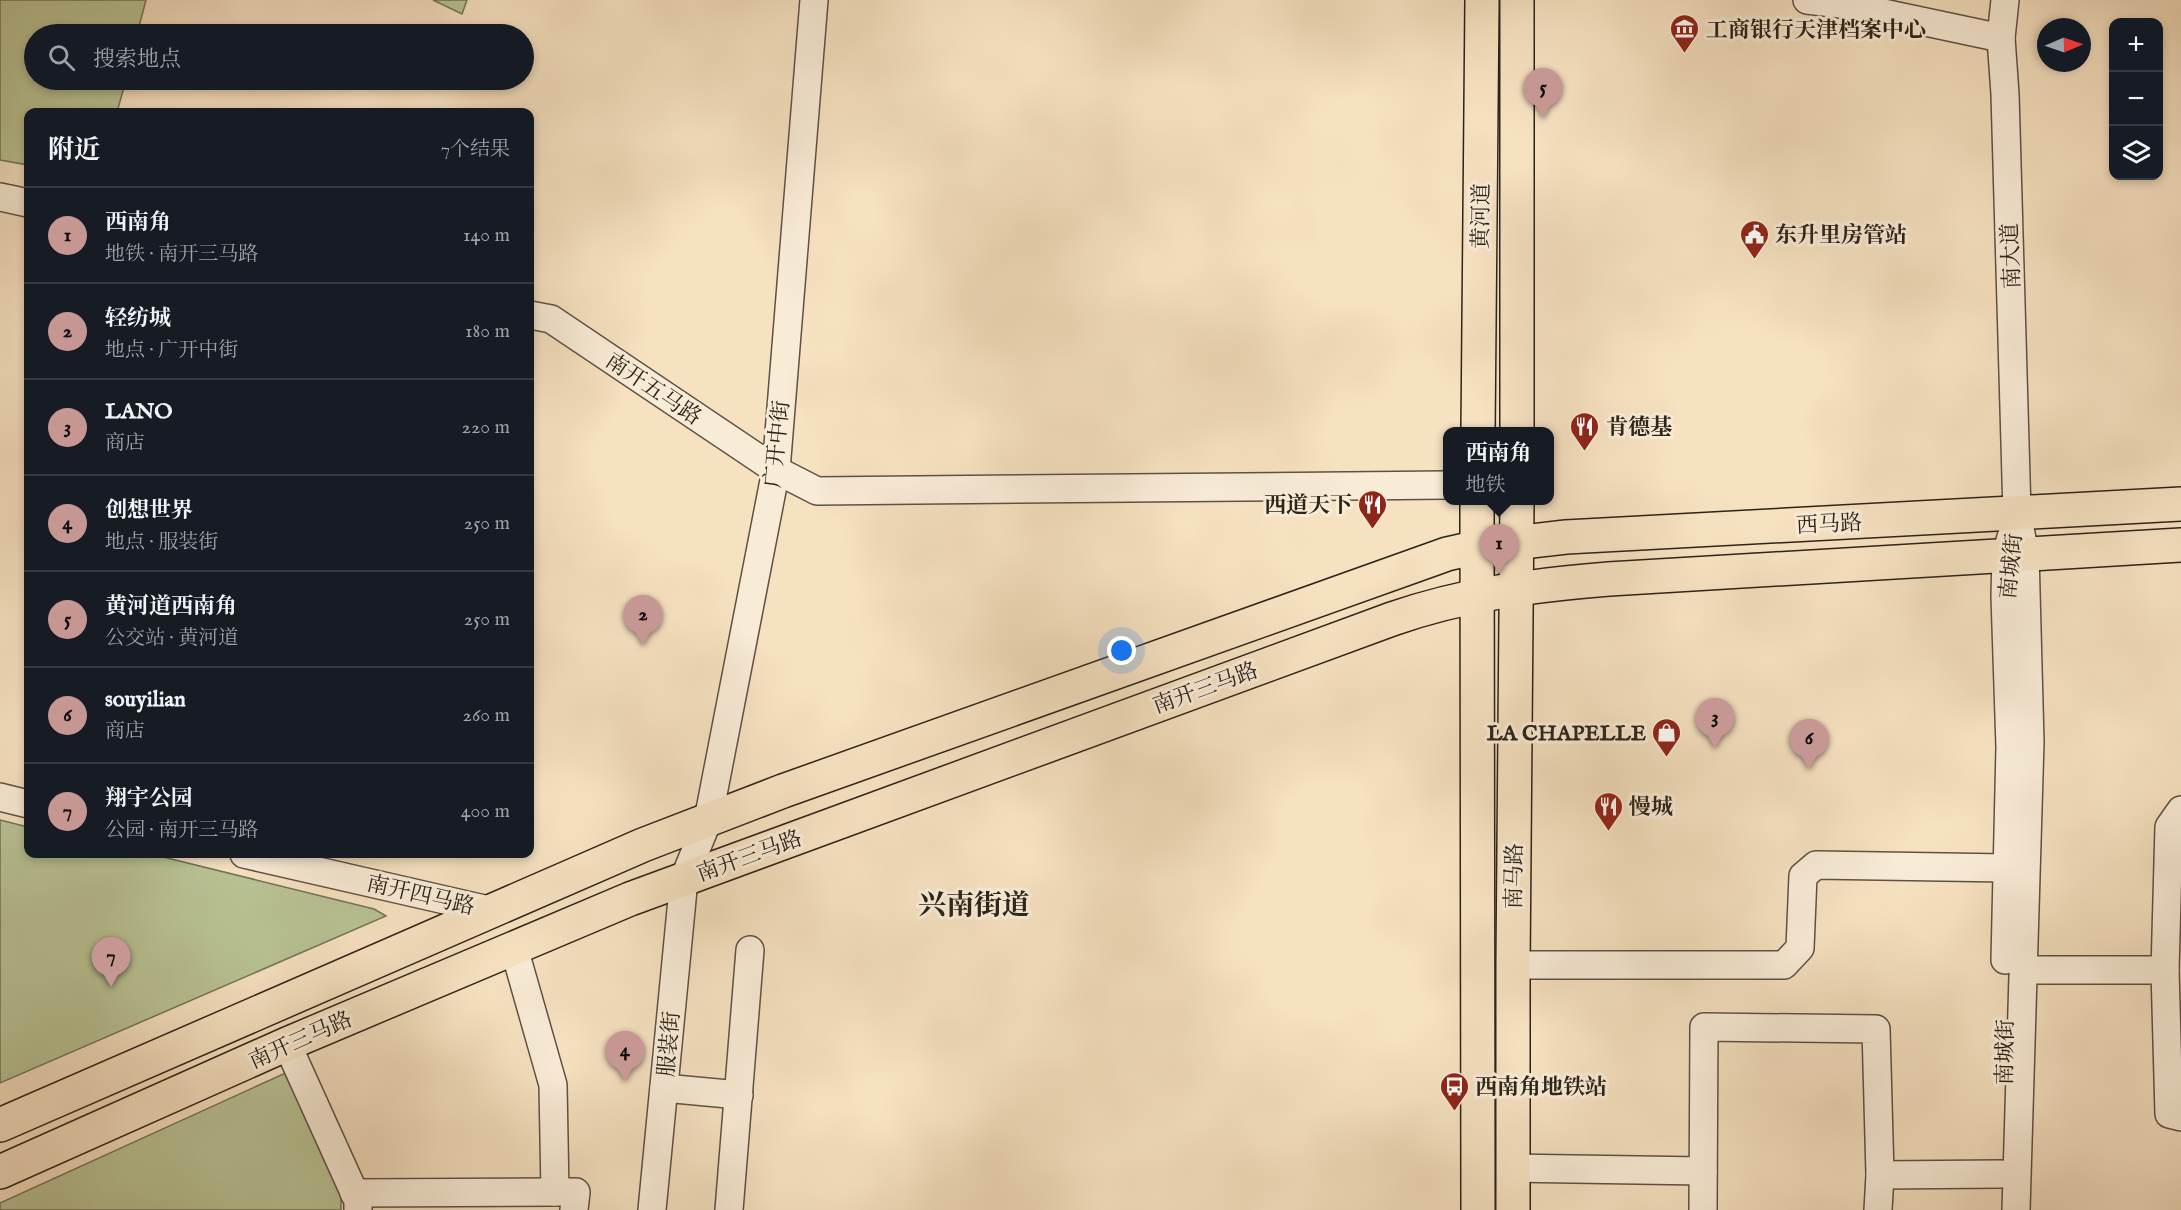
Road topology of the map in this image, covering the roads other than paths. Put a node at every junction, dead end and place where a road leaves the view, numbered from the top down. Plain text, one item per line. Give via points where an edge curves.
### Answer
1 (814, 0) edge
2 (1482, 0) edge
3 (1517, 0) edge
4 (1807, 0) edge
5 (2005, 0) edge
6 (2001, 38) junction
7 (0, 197) edge
8 (24, 202) edge
9 (534, 316) edge
10 (1478, 427) edge
11 (1517, 427) edge
12 (776, 470) junction
13 (1443, 485) edge
14 (2181, 504) edge
15 (1477, 505) edge
16 (1517, 505) edge
17 (2017, 513) junction
18 (1516, 542) junction
19 (2181, 545) edge
20 (1478, 547) junction
21 (2016, 555) junction
22 (1517, 588) junction
23 (1478, 594) junction
24 (0, 797) edge
25 (24, 803) edge
26 (2181, 810) edge
27 (708, 820) junction
28 (261, 858) edge
29 (2007, 868) junction
30 (684, 879) junction
31 (493, 911) junction
32 (514, 948) junction
33 (750, 950) dead end
34 (1512, 965) junction
35 (2024, 970) junction
36 (2165, 970) junction
37 (287, 1044) junction
38 (664, 1088) junction
39 (739, 1095) junction
40 (2181, 1117) edge
41 (0, 1125) edge
42 (1513, 1168) junction
43 (1703, 1171) junction
44 (0, 1172) edge
45 (2001, 1174) junction
46 (1880, 1175) junction
47 (565, 1201) edge
48 (356, 1202) edge
49 (652, 1210) edge
50 (729, 1210) edge
51 (1478, 1210) edge
52 (1514, 1210) edge
53 (1703, 1210) edge
54 (1878, 1210) edge
55 (2000, 1210) edge
56 (2016, 1210) edge

1 - 12 street, 广开中街
2 - 10 main road, 黄河道
3 - 11 main road, 黄河道
4 - 6 street
5 - 6 street, 南大道
6 - 17 street, 南大道 via 2006,94
7 - 8 street
9 - 12 street, 南开五马路 via 551,319
12 - 13 street, 南开五马路 via 817,491
12 - 27 street, 广开中街
14 - 17 main road, 西马路
15 - 20 main road
16 - 18 main road
17 - 18 main road, 西马路
17 - 21 street, 南城街
18 - 20 main road, 西马路
18 - 22 main road, 南马路
19 - 21 main road, 西马路
20 - 23 main road
20 - 27 main road, 南开三马路 via 1402,569
21 - 22 main road, 西马路
21 - 29 street, 南城街 via 2005,596 2010,747
21 - 35 street, 南城街 via 2030,742
22 - 23 main road, 南开三马路
22 - 34 main road, 南马路
23 - 30 main road, 南开三马路 via 1392,619
23 - 51 main road, 南马路
24 - 25 street
26 - 36 street via 2169,827
27 - 30 street, 广开中街
27 - 31 main road, 南开三马路
28 - 31 street, 南开四马路
29 - 34 street via 1816,865 1803,876 1800,948 1784,965
29 - 45 street, 南城街
30 - 32 main road, 南开三马路
30 - 38 street, 服装街
31 - 41 main road, 南开三马路
32 - 37 main road, 南开三马路
32 - 47 street via 553,1085
33 - 39 street
34 - 42 main road, 南马路
35 - 36 street
35 - 56 street, 南城街
36 - 40 street via 2169,1114
37 - 44 main road, 南开三马路
37 - 48 street
38 - 39 street
38 - 49 street, 服装街
39 - 50 street
42 - 43 street
42 - 52 main road, 南马路
43 - 46 street via 1704,1027 1876,1029
43 - 53 street
45 - 46 street
45 - 55 street, 南城街
46 - 54 street
47 - 48 street

